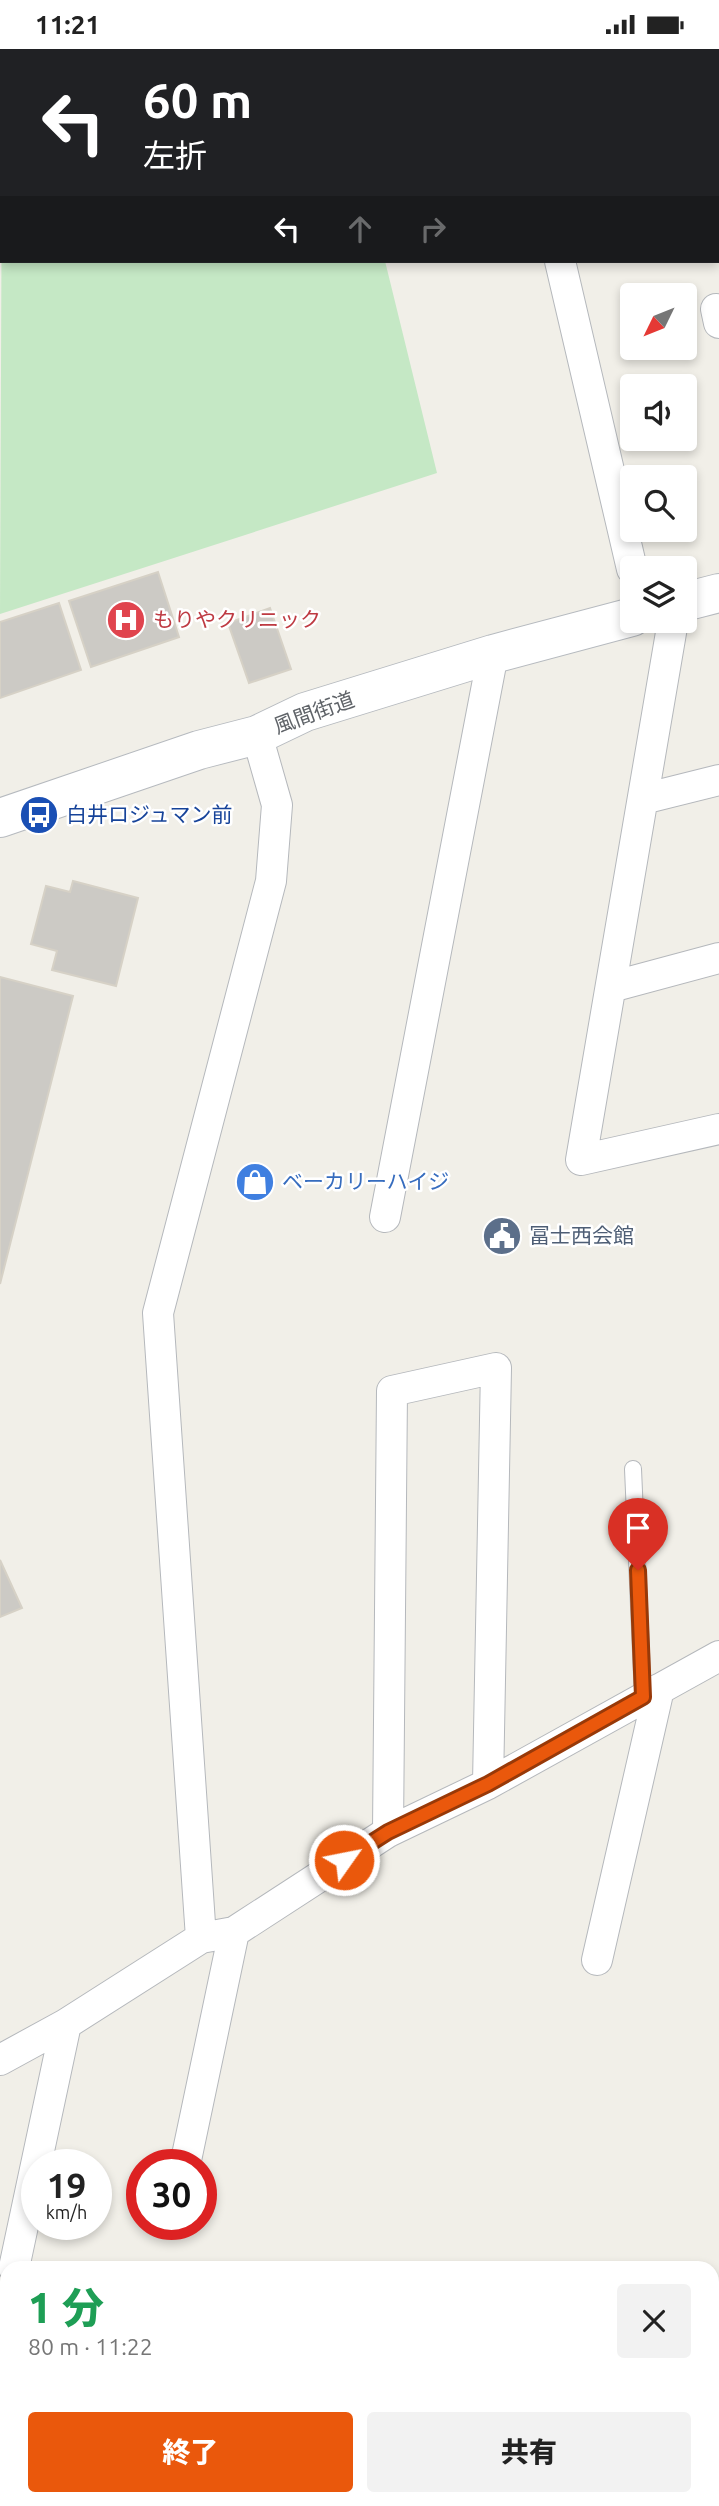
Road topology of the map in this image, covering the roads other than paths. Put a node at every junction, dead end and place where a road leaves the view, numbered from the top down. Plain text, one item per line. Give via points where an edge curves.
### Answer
1 (560, 263) edge
2 (629, 556) edge
3 (719, 593) edge
4 (697, 599) edge
5 (620, 620) edge
6 (671, 633) edge
7 (493, 654) junction
8 (257, 735) junction
9 (719, 779) edge
10 (643, 799) junction
11 (0, 818) edge
12 (719, 958) edge
13 (611, 987) junction
14 (719, 1129) edge
15 (385, 1217) dead end
16 (633, 1469) dead end
17 (719, 1656) edge
18 (651, 1693) junction
19 (488, 1784) junction
20 (388, 1832) junction
21 (234, 1932) junction
22 (201, 1938) junction
23 (597, 1960) dead end
24 (66, 2024) junction
25 (0, 2060) edge
26 (188, 2149) edge
27 (15, 2261) edge

1 - 2 street
3 - 4 street
5 - 7 street, 風間街道
6 - 10 street
7 - 8 street, 風間街道 via 305,712
7 - 15 street
8 - 11 street, 風間街道 via 199,750
8 - 22 street via 277,805 271,881 158,1313
9 - 10 street
10 - 13 street
12 - 13 street
13 - 14 street via 581,1160
16 - 18 lane
17 - 18 street
18 - 19 street
18 - 23 street
19 - 20 street
19 - 20 street via 496,1368 392,1391
20 - 21 street
21 - 22 street
21 - 26 street
22 - 24 street
24 - 25 street
24 - 27 street

